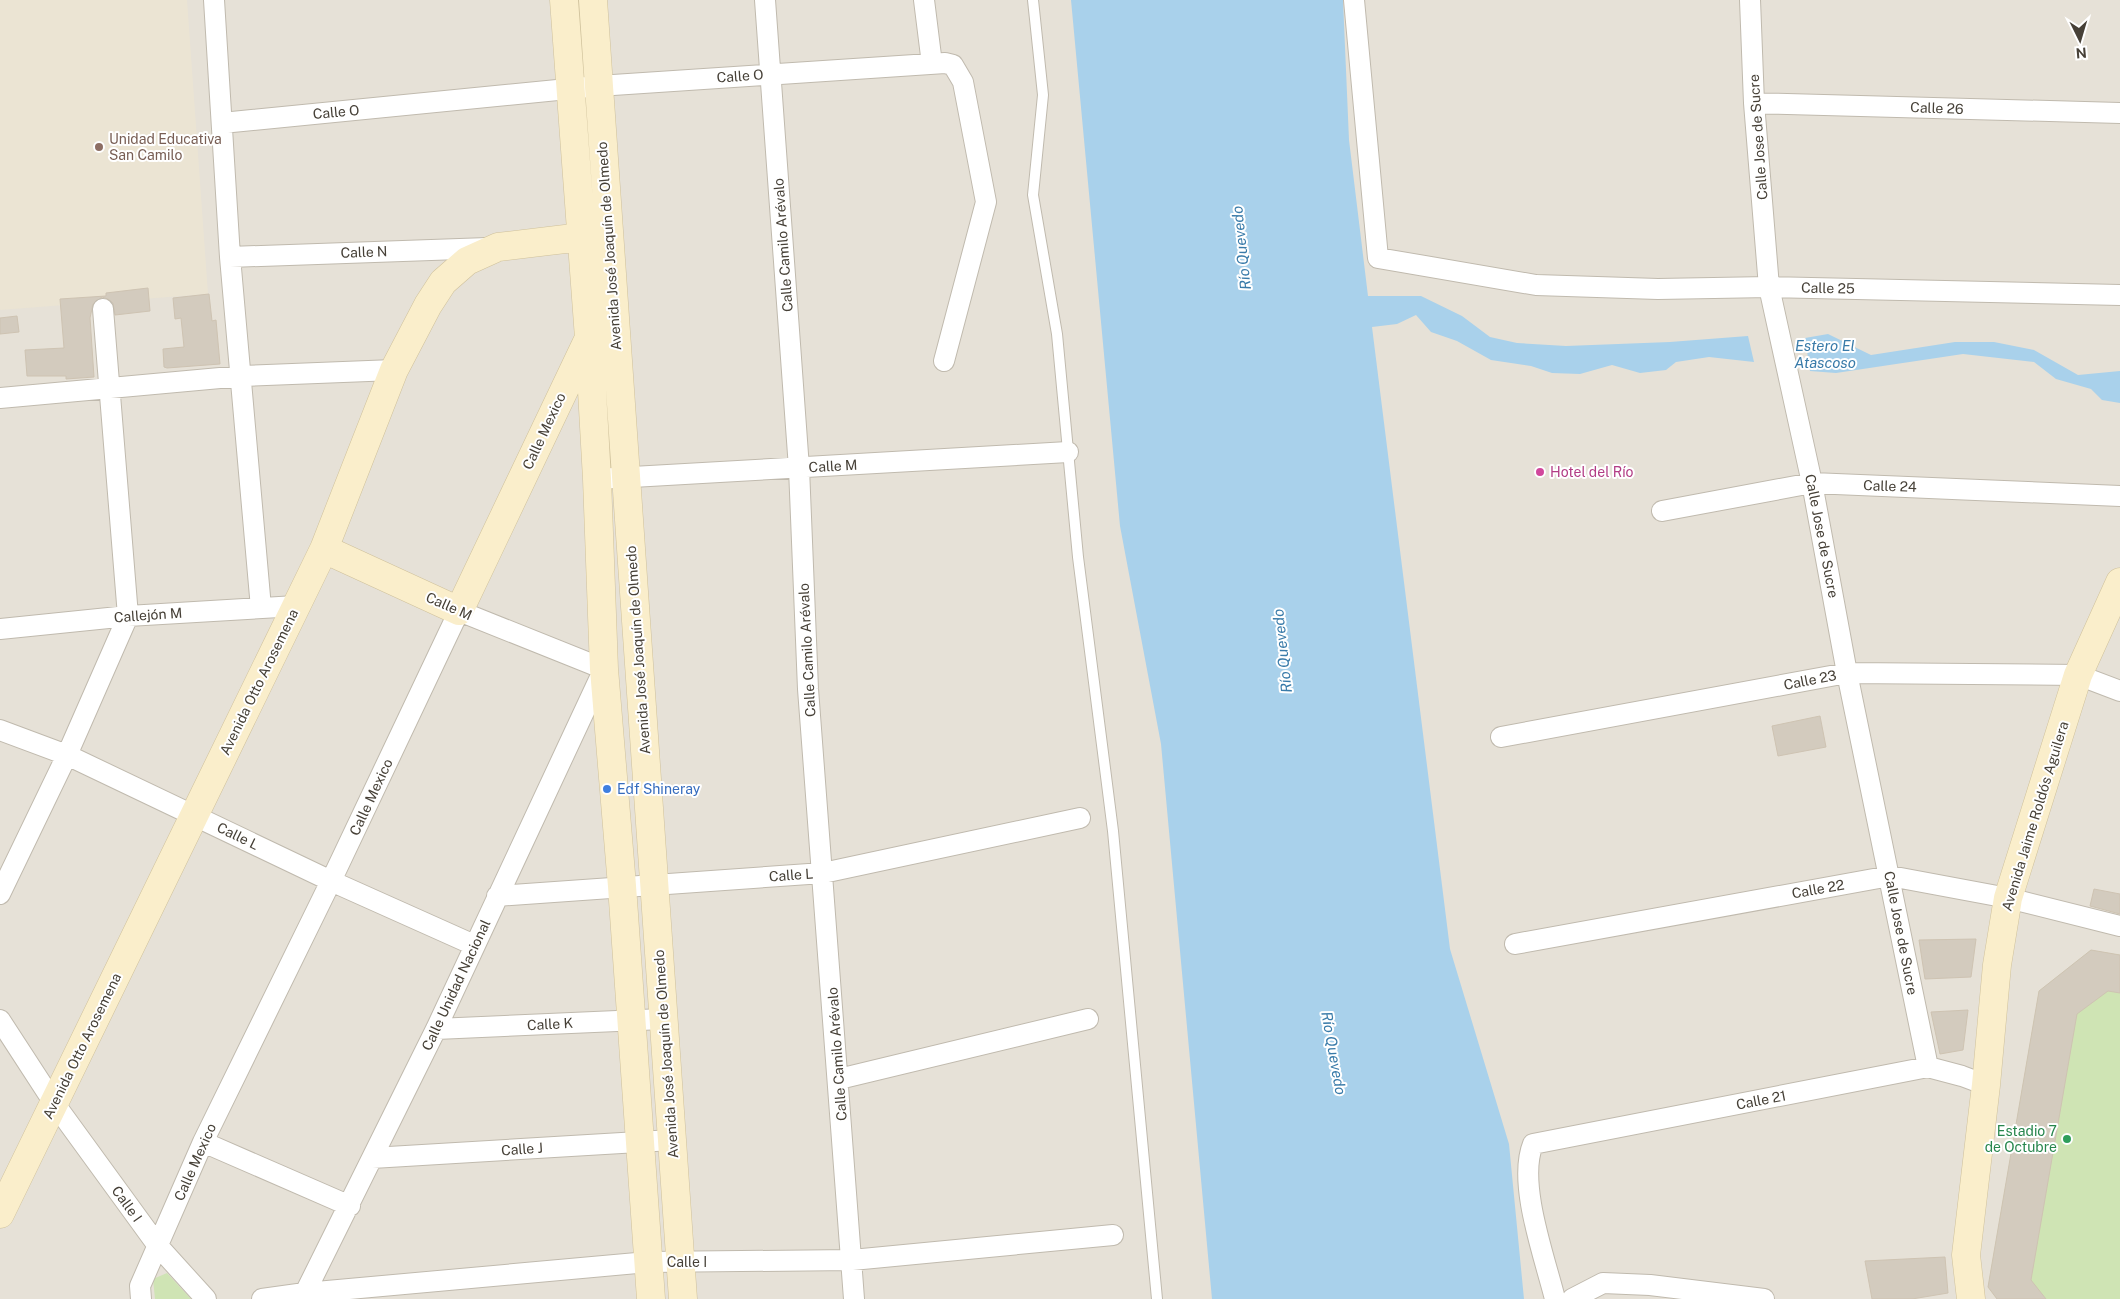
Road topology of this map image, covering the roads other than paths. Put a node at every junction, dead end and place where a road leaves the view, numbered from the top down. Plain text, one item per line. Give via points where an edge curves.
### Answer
1 (214, 0) edge
2 (564, 0) edge
3 (593, 0) edge
4 (765, 0) edge
5 (924, 0) edge
6 (1033, 0) edge
7 (1354, 0) edge
8 (1750, 0) edge
9 (932, 64) junction
10 (771, 74) junction
11 (585, 88) junction
12 (1754, 103) junction
13 (2120, 113) edge
14 (222, 123) junction
15 (582, 237) junction
16 (498, 247) junction
17 (230, 256) junction
18 (1769, 287) junction
19 (2120, 294) edge
20 (612, 299) junction
21 (103, 309) dead end
22 (589, 338) junction
23 (944, 361) dead end
24 (394, 370) junction
25 (242, 376) junction
26 (111, 390) junction
27 (0, 398) edge
28 (1068, 452) junction
29 (798, 468) junction
30 (626, 477) junction
31 (597, 479) junction
32 (1812, 483) junction
33 (2120, 496) edge
34 (1662, 511) dead end
35 (324, 549) junction
36 (2120, 582) edge
37 (296, 606) junction
38 (261, 608) junction
39 (459, 611) junction
40 (128, 616) junction
41 (0, 629) edge
42 (604, 669) junction
43 (1847, 673) junction
44 (2078, 675) junction
45 (2120, 691) edge
46 (0, 730) edge
47 (1501, 738) dead end
48 (67, 755) junction
49 (194, 815) junction
50 (1080, 818) dead end
51 (823, 873) junction
52 (1890, 876) junction
53 (331, 881) junction
54 (654, 885) junction
55 (622, 886) junction
56 (0, 894) edge
57 (497, 896) junction
58 (2008, 898) junction
59 (2120, 926) edge
60 (1515, 944) dead end
61 (474, 945) junction
62 (663, 1018) junction
63 (1088, 1019) dead end
64 (0, 1020) edge
65 (631, 1020) junction
66 (436, 1029) junction
67 (1928, 1067) junction
68 (839, 1079) junction
69 (1986, 1085) junction
70 (54, 1103) junction
71 (672, 1140) junction
72 (203, 1142) junction
73 (638, 1142) junction
74 (372, 1158) junction
75 (350, 1206) junction
76 (0, 1214) edge
77 (1113, 1235) dead end
78 (158, 1246) junction
79 (852, 1260) junction
80 (648, 1262) junction
81 (680, 1262) junction
82 (304, 1296) edge
83 (141, 1299) edge
84 (206, 1299) edge
85 (262, 1299) edge
86 (651, 1299) edge
87 (682, 1299) edge
88 (854, 1299) edge
89 (1157, 1299) edge
90 (1555, 1299) edge
91 (1572, 1299) edge
92 (1764, 1299) edge
93 (1970, 1299) edge

1 - 14 street
2 - 11 main road, Avenida José Joaquín de Olmedo
3 - 11 main road, Avenida José Joaquín de Olmedo
4 - 10 street, Calle Camilo Arévalo
5 - 9 street
6 - 28 lane via 1043,95 1033,195 1057,334
7 - 18 street, Calle 25 via 1378,258 1536,285 1658,289
8 - 12 street, Calle Jose de Sucre
9 - 10 street, Calle O
9 - 23 street, Calle O via 953,65 962,82 986,202
10 - 11 street, Calle O
10 - 29 street, Calle Camilo Arévalo
11 - 14 street, Calle O
11 - 15 main road, Avenida José Joaquín de Olmedo
11 - 20 main road, Avenida José Joaquín de Olmedo
12 - 13 street, Calle 26
12 - 18 street, Calle Jose de Sucre
14 - 17 street
15 - 16 main road, Avenida Otto Arosemena
15 - 22 main road, Avenida José Joaquín de Olmedo
16 - 17 street, Calle N
16 - 24 main road, Avenida Otto Arosemena via 467,261 443,282
17 - 25 street
18 - 19 street, Calle 25
18 - 32 street, Calle Jose de Sucre
20 - 22 main road, Calle Mexico
20 - 30 main road, Avenida José Joaquín de Olmedo
21 - 26 street
22 - 31 main road, Avenida José Joaquín de Olmedo
22 - 39 main road, Calle Mexico
24 - 25 street
24 - 35 main road, Avenida Otto Arosemena
25 - 26 street
25 - 38 street
26 - 27 street
26 - 40 street
28 - 29 street, Calle M
28 - 89 lane via 1078,557 1114,831
29 - 30 street, Calle M
29 - 51 street, Calle Camilo Arévalo via 808,689
30 - 31 street, Calle M
30 - 54 main road, Avenida José Joaquín de Olmedo
31 - 42 main road, Avenida José Joaquín de Olmedo
32 - 33 street, Calle 24
32 - 34 street, Calle 24
32 - 43 street, Calle Jose de Sucre
35 - 37 main road, Avenida Otto Arosemena
35 - 39 main road, Calle M
36 - 44 main road, Avenida Jaime Roldós Aguilera
37 - 38 street, Callejón M
37 - 49 main road, Avenida Otto Arosemena
38 - 40 street, Callejón M
39 - 42 street, Calle M
39 - 53 street, Calle Mexico
40 - 41 street, Callejón M
40 - 48 street
42 - 55 main road, Avenida José Joaquín de Olmedo
42 - 57 street, Calle Unidad Nacional
43 - 44 street, Calle 23
43 - 47 street, Calle 23
43 - 52 street, Calle Jose de Sucre
44 - 45 street, Calle 23
44 - 58 main road, Avenida Jaime Roldós Aguilera
46 - 48 street, Calle L
48 - 49 street, Calle L
48 - 56 street
49 - 53 street, Calle L
49 - 70 main road, Avenida Otto Arosemena
50 - 51 street, Calle L
51 - 54 street, Calle L
51 - 68 street, Calle Camilo Arévalo
52 - 58 street, Calle 22
52 - 60 street, Calle 22
52 - 67 street, Calle Jose de Sucre
53 - 61 street, Calle L
53 - 72 street, Calle Mexico
54 - 55 street, Calle L
54 - 62 main road, Avenida José Joaquín de Olmedo
55 - 57 street, Calle L
55 - 65 main road, Avenida José Joaquín de Olmedo
57 - 61 street, Calle Unidad Nacional
58 - 59 street, Calle 22
58 - 69 main road, Avenida Jaime Roldós Aguilera via 1997,965
61 - 66 street, Calle Unidad Nacional
62 - 65 street, Calle K
62 - 71 main road, Avenida José Joaquín de Olmedo
63 - 68 street
64 - 70 street, Calle I
65 - 66 street, Calle K
65 - 73 main road, Avenida José Joaquín de Olmedo
66 - 74 street, Calle Unidad Nacional
67 - 69 street, Calle 21
67 - 90 street, Calle 21 via 1533,1144 1527,1161 1529,1193
68 - 79 street, Calle Camilo Arévalo
69 - 93 main road, Avenida Jaime Roldós Aguilera via 1966,1255
70 - 76 main road, Avenida Otto Arosemena
70 - 78 street, Calle I
71 - 73 street, Calle J
71 - 81 main road, Avenida José Joaquín de Olmedo
72 - 75 street
72 - 78 street, Calle Mexico
73 - 74 street, Calle J
73 - 80 main road, Avenida José Joaquín de Olmedo
74 - 75 street, Calle Unidad Nacional
75 - 82 street, Calle Unidad Nacional
77 - 79 street, Calle I
78 - 83 street, Calle Mexico via 140,1286
78 - 84 street, Calle I
79 - 81 street, Calle I
79 - 88 street, Calle Camilo Arévalo
80 - 81 street, Calle I
80 - 82 street, Calle I
80 - 86 main road, Avenida José Joaquín de Olmedo
81 - 87 main road, Avenida José Joaquín de Olmedo
82 - 85 street, Calle I
91 - 92 street via 1602,1283 1650,1285

